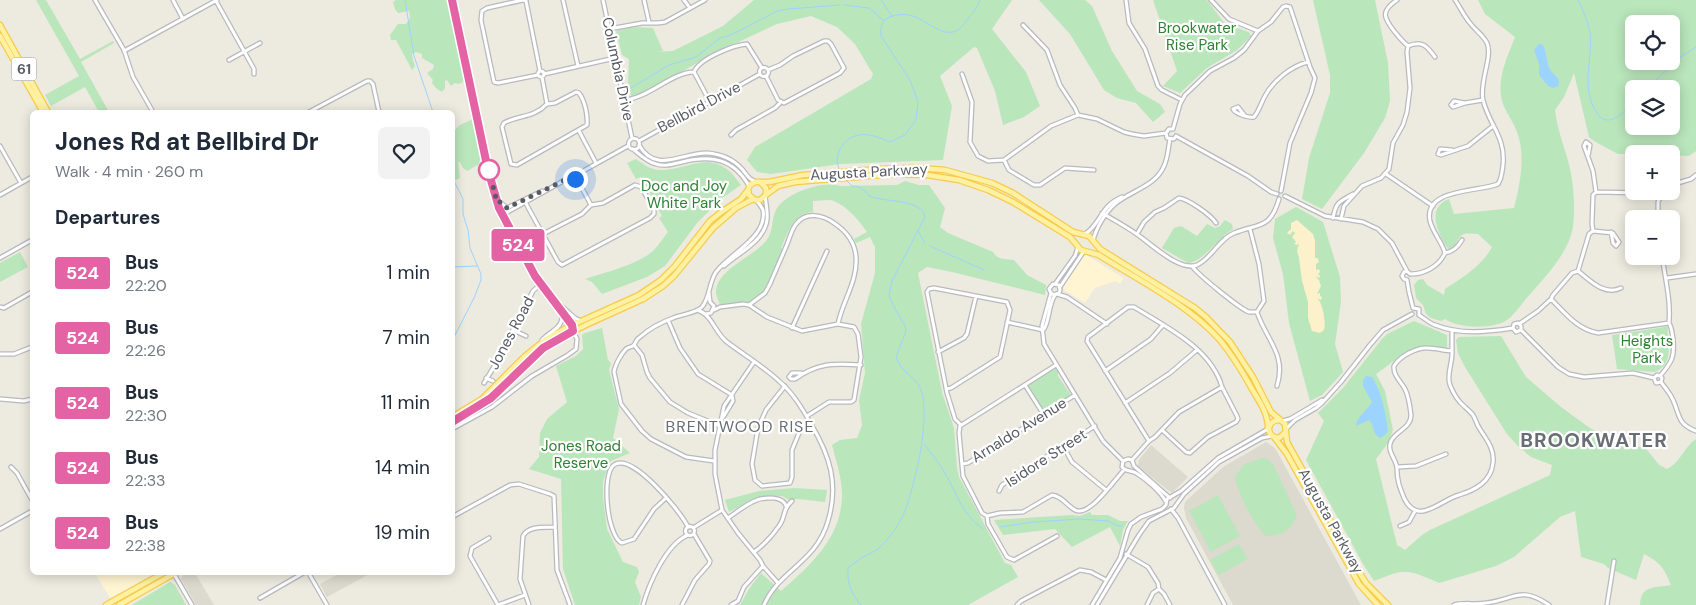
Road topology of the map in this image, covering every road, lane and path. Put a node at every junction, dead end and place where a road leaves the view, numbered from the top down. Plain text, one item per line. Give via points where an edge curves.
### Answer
1 (96, 0) edge
2 (173, 0) edge
3 (217, 0) edge
4 (452, 0) edge
5 (526, 0) edge
6 (563, 0) edge
7 (603, 0) edge
8 (644, 0) edge
9 (684, 0) edge
10 (705, 0) edge
11 (1126, 0) edge
12 (1211, 0) edge
13 (1397, 0) edge
14 (1455, 0) edge
15 (690, 8) junction
16 (183, 19) junction
17 (649, 22) junction
18 (0, 25) edge
19 (1023, 25) dead end
20 (609, 29) junction
21 (1258, 31) junction
22 (0, 36) edge
23 (260, 43) dead end
24 (1408, 46) junction
25 (124, 51) junction
26 (244, 52) junction
27 (1435, 57) dead end
28 (615, 58) junction
29 (229, 60) dead end
30 (1308, 62) junction
31 (578, 66) junction
32 (762, 68) junction
33 (768, 70) junction
34 (694, 72) junction
35 (539, 73) junction
36 (254, 74) dead end
37 (760, 74) junction
38 (962, 74) dead end
39 (543, 76) junction
40 (766, 76) junction
41 (624, 100) junction
42 (1182, 100) junction
43 (1483, 100) junction
44 (710, 102) junction
45 (781, 102) junction
46 (1465, 103) dead end
47 (547, 104) junction
48 (42, 110) edge
49 (47, 110) edge
50 (152, 110) edge
51 (313, 110) edge
52 (379, 110) edge
53 (1078, 116) junction
54 (1245, 116) dead end
55 (1494, 126) junction
56 (1173, 129) junction
57 (579, 131) junction
58 (1166, 133) junction
59 (731, 134) dead end
60 (1176, 136) junction
61 (632, 138) junction
62 (1170, 139) junction
63 (639, 143) junction
64 (0, 146) edge
65 (628, 146) junction
66 (633, 149) junction
67 (1452, 150) dead end
68 (1588, 156) dead end
69 (1004, 160) junction
70 (596, 163) junction
71 (1094, 170) dead end
72 (870, 173) junction
73 (1386, 174) junction
74 (1696, 175) edge
75 (829, 176) junction
76 (30, 178) edge
77 (577, 179) junction
78 (758, 182) junction
79 (1680, 182) edge
80 (20, 183) junction
81 (748, 189) junction
82 (1281, 191) junction
83 (1596, 192) junction
84 (1356, 193) junction
85 (1625, 193) edge
86 (1276, 194) junction
87 (0, 195) edge
88 (766, 195) junction
89 (1285, 196) junction
90 (1279, 199) junction
91 (755, 200) junction
92 (524, 201) junction
93 (497, 202) junction
94 (591, 205) junction
95 (1433, 206) junction
96 (507, 208) junction
97 (501, 213) junction
98 (1104, 214) junction
99 (1333, 218) junction
100 (1341, 219) junction
101 (1216, 222) dead end
102 (1250, 228) junction
103 (1593, 231) junction
104 (1611, 232) dead end
105 (543, 234) junction
106 (1137, 234) junction
107 (1084, 235) junction
108 (1462, 240) dead end
109 (30, 241) edge
110 (1093, 241) junction
111 (1077, 246) junction
112 (827, 251) dead end
113 (1085, 251) junction
114 (1445, 253) junction
115 (0, 258) edge
116 (1663, 265) edge
117 (1192, 266) junction
118 (1407, 271) junction
119 (1578, 271) junction
120 (1410, 274) junction
121 (1696, 274) edge
122 (1665, 277) junction
123 (1407, 280) junction
124 (1056, 284) junction
125 (542, 285) junction
126 (1060, 288) junction
127 (1621, 288) dead end
128 (30, 293) edge
129 (1051, 293) junction
130 (1056, 294) junction
131 (976, 296) junction
132 (1067, 297) junction
133 (1551, 299) junction
134 (556, 302) junction
135 (705, 302) junction
136 (712, 303) junction
137 (750, 305) junction
138 (702, 306) junction
139 (0, 307) edge
140 (720, 307) junction
141 (1413, 308) junction
142 (696, 310) junction
143 (712, 311) junction
144 (1257, 312) junction
145 (705, 313) junction
146 (1412, 314) junction
147 (1419, 315) junction
148 (562, 316) junction
149 (711, 319) junction
150 (668, 320) junction
151 (581, 321) junction
152 (1007, 322) junction
153 (1669, 323) junction
154 (838, 324) junction
155 (1107, 324) junction
156 (1519, 324) junction
157 (1163, 325) junction
158 (570, 326) junction
159 (792, 328) junction
160 (1513, 328) junction
161 (513, 330) junction
162 (1043, 330) junction
163 (1452, 330) junction
164 (1520, 330) junction
165 (573, 331) junction
166 (526, 336) dead end
167 (539, 344) junction
168 (634, 345) junction
169 (30, 347) edge
170 (1197, 350) junction
171 (1452, 351) junction
172 (938, 352) junction
173 (0, 354) edge
174 (754, 361) junction
175 (861, 365) junction
176 (1056, 365) junction
177 (1105, 371) junction
178 (801, 373) dead end
179 (1660, 376) junction
180 (486, 378) junction
181 (1654, 378) junction
182 (493, 380) dead end
183 (1661, 382) junction
184 (484, 384) dead end
185 (1025, 385) junction
186 (785, 386) junction
187 (1277, 386) dead end
188 (1222, 387) junction
189 (946, 390) junction
190 (732, 395) junction
191 (1075, 395) junction
192 (1328, 396) junction
193 (0, 399) edge
194 (30, 400) edge
195 (1125, 403) junction
196 (455, 415) edge
197 (1044, 415) junction
198 (806, 416) junction
199 (455, 420) edge
200 (1281, 421) junction
201 (961, 425) junction
202 (720, 426) junction
203 (1094, 426) junction
204 (455, 427) edge
205 (1268, 428) junction
206 (1162, 430) junction
207 (1286, 430) junction
208 (1696, 431) edge
209 (798, 433) dead end
210 (1273, 437) junction
211 (1150, 441) junction
212 (1063, 446) junction
213 (1446, 454) dead end
214 (1132, 460) junction
215 (714, 461) junction
216 (1123, 461) junction
217 (962, 464) junction
218 (1134, 466) junction
219 (10, 467) dead end
220 (1397, 467) junction
221 (1124, 470) junction
222 (1130, 471) junction
223 (1106, 490) junction
224 (999, 491) dead end
225 (30, 496) edge
226 (666, 498) junction
227 (1171, 498) junction
228 (792, 501) dead end
229 (1166, 503) junction
230 (1176, 504) junction
231 (786, 506) junction
232 (1170, 509) junction
233 (722, 510) junction
234 (1415, 511) junction
235 (30, 512) edge
236 (455, 515) edge
237 (987, 516) junction
238 (728, 518) junction
239 (1178, 518) junction
240 (1400, 526) dead end
241 (556, 527) junction
242 (0, 528) edge
243 (690, 531) junction
244 (1057, 536) dead end
245 (489, 538) dead end
246 (754, 552) junction
247 (1125, 554) junction
248 (1614, 561) dead end
249 (762, 566) junction
250 (160, 575) edge
251 (172, 575) edge
252 (177, 575) edge
253 (301, 575) edge
254 (308, 575) edge
255 (1106, 580) junction
256 (778, 583) junction
257 (1159, 589) junction
258 (525, 595) junction
259 (260, 598) dead end
260 (106, 605) edge
261 (119, 605) edge
262 (192, 605) edge
263 (327, 605) edge
264 (498, 605) edge
265 (529, 605) edge
266 (570, 605) edge
267 (643, 605) edge
268 (682, 605) edge
269 (731, 605) edge
270 (764, 605) edge
271 (1017, 605) edge
272 (1092, 605) edge
273 (1097, 605) edge
274 (1147, 605) edge
275 (1170, 605) edge
276 (1225, 605) edge
277 (1378, 605) edge
278 (1388, 605) edge
279 (1454, 605) edge
280 (1549, 605) edge
281 (1607, 605) edge

1 - 25 street
2 - 16 street
3 - 16 street
3 - 26 street
4 - 93 street, Jones Road
5 - 35 street
5 - 35 street via 487,8 482,11 480,20 494,82
6 - 31 street
7 - 20 street, Columbia Drive
8 - 17 street
9 - 15 street
10 - 15 street
11 - 42 street via 1129,23 1145,50 1158,86
12 - 21 street via 1229,19
13 - 24 street via 1387,8 1385,16
14 - 43 street via 1488,46
15 - 17 street via 665,22
16 - 25 street
17 - 20 street
18 - 49 main road, 61
19 - 53 street via 1049,54 1060,85
20 - 28 street, Columbia Drive
21 - 30 street via 1271,22 1282,7 1289,6
21 - 42 street via 1244,50 1210,71
22 - 48 main road, 61
23 - 26 street
24 - 27 street via 1419,42
24 - 73 street via 1410,88 1407,112 1393,143
25 - 50 street
26 - 29 street
26 - 36 street
28 - 31 street
28 - 41 street, Columbia Drive
30 - 54 street via 1280,77 1265,95 1254,117
30 - 82 street via 1315,78 1290,143
31 - 39 street
32 - 33 street
32 - 34 street via 748,45 744,44 717,54 697,66
32 - 37 street
33 - 40 street
33 - 45 street via 824,41 831,44 844,66 840,73 785,103
34 - 41 street via 670,80 639,97
34 - 44 street
35 - 39 street
37 - 40 street
37 - 44 street, Bellbird Drive
38 - 69 street via 972,102 969,136 972,147 982,158 993,162
39 - 47 street
40 - 45 street
41 - 61 street, Columbia Drive
42 - 56 street
43 - 46 street
43 - 55 street
44 - 63 street, Bellbird Drive
45 - 59 street
47 - 57 street via 579,93 587,120 587,125
47 - 57 street via 530,116 504,123 502,127 511,164 517,165
51 - 52 street via 366,81 373,84
53 - 58 street via 1097,119 1132,134
53 - 69 street via 1051,126
55 - 67 street via 1468,146
55 - 95 street via 1502,144 1500,182 1444,196
56 - 58 street
56 - 60 street
57 - 70 street
58 - 62 street
60 - 62 street
60 - 86 street
61 - 63 street
61 - 65 street
62 - 98 street via 1161,172
63 - 66 street via 638,148
63 - 78 street via 644,152 658,161 695,154 717,154 736,163 750,180
64 - 80 street
65 - 66 street
65 - 70 street
66 - 81 street via 657,165 716,159 733,167
68 - 83 street
69 - 71 street via 1009,170 1034,185 1046,182 1065,168
70 - 77 street
72 - 75 main road, Augusta Parkway
72 - 107 main road, Augusta Parkway via 896,168 945,170 992,183 1073,232
72 - 111 main road, Augusta Parkway via 927,175 978,186 1020,206 1072,238
73 - 84 street via 1365,183
73 - 95 street
74 - 79 street
75 - 78 main road, Augusta Parkway via 803,175
75 - 88 main road, Augusta Parkway via 790,183
76 - 80 street
77 - 92 street via 565,180
77 - 94 street
78 - 81 main road
78 - 88 main road via 766,188
80 - 87 street
81 - 91 main road via 749,196
81 - 151 main road via 741,199 710,221 662,280 639,295
82 - 86 street
82 - 89 street
83 - 85 street
83 - 103 street
84 - 99 street via 1339,202
84 - 100 street via 1342,209
86 - 90 street
88 - 91 main road
88 - 136 street via 767,220 763,232 719,271 710,290
89 - 90 street
89 - 99 street
90 - 102 street via 1271,218 1265,224
91 - 135 street via 763,210 760,229 716,272
91 - 165 main road via 736,208 713,228 674,276 654,293
92 - 96 street
92 - 97 street
92 - 105 street
93 - 96 street
93 - 97 street, Jones Road
94 - 105 street via 585,212
94 - 105 street via 603,203 639,185 654,209 652,216 564,264 558,262
95 - 114 street via 1430,222
96 - 97 street
97 - 125 street, Jones Road
98 - 106 street
98 - 107 street
98 - 110 street
99 - 100 street
100 - 118 street via 1363,222 1378,229 1392,243
101 - 106 street via 1179,198 1155,212
102 - 117 street via 1228,235
102 - 144 street via 1264,301
103 - 104 street
103 - 119 street via 1589,234
106 - 117 street via 1179,264
107 - 110 main road
107 - 111 main road
108 - 114 street via 1452,252
109 - 115 street
110 - 113 main road via 1093,247
110 - 200 main road via 1100,249 1206,316 1230,342 1253,376 1270,410
111 - 113 main road
111 - 124 street via 1075,256
112 - 159 street
113 - 126 street
113 - 205 main road via 1099,255 1209,329 1244,374 1266,414
114 - 120 street via 1437,264 1427,270
116 - 122 street
117 - 144 street via 1224,295 1249,312
118 - 120 street
118 - 123 street via 1402,276
119 - 127 street via 1603,290
119 - 133 street via 1572,273
120 - 123 street
121 - 122 street
122 - 153 street
123 - 141 street
124 - 126 street
124 - 129 street via 1050,287
125 - 134 street, Jones Road
125 - 148 street, Jones Road
125 - 161 street, Jones Road via 534,291
126 - 130 street
126 - 132 street
128 - 139 street via 4,308
129 - 130 street
129 - 162 street
130 - 132 street
130 - 162 street
131 - 152 street via 1007,302 1010,306
131 - 172 street via 967,334
131 - 172 street via 934,288 928,290
132 - 155 street
133 - 153 street via 1579,326 1592,332
133 - 156 street
134 - 151 street
134 - 158 street, Jones Road
135 - 136 street
135 - 138 street
136 - 140 street
136 - 143 street
137 - 140 street
137 - 154 street via 765,293 797,222 807,216 818,216 843,230 850,238 856,256 854,276 840,310
137 - 159 street
138 - 142 street
138 - 145 street
140 - 143 street
141 - 146 street
141 - 147 street via 1419,309
142 - 145 street
142 - 150 street
143 - 145 street
143 - 149 street
144 - 187 street via 1279,360 1281,376
145 - 149 street
146 - 147 street
146 - 192 street via 1383,330
147 - 163 street
148 - 158 street, Jones Road
148 - 167 street via 562,322
149 - 174 street via 721,337
150 - 168 street via 640,337
150 - 190 street via 680,348 698,374
151 - 158 main road
152 - 162 street
152 - 189 street via 998,359
153 - 179 street via 1675,352
154 - 159 street via 802,331
154 - 175 street via 857,330
155 - 157 street via 1132,307
155 - 177 street via 1087,341
156 - 160 street
156 - 164 street
157 - 170 street
157 - 177 street via 1151,339
158 - 165 street, Jones Road
158 - 167 main road, Jones Road
160 - 163 street via 1474,332
160 - 164 street via 1516,332
161 - 166 street
161 - 180 street, Jones Road
162 - 176 street via 1044,344
163 - 171 street
164 - 181 street via 1569,374 1584,377 1633,373
165 - 199 main road, Jones Road via 543,348 491,398
165 - 204 street via 578,343 574,352 532,376 492,407
167 - 196 main road, Jones Road via 482,399
168 - 202 street via 642,355 650,378 670,402
168 - 215 street via 625,350 614,368 621,404 651,439 686,457
169 - 173 street via 14,354
170 - 188 street via 1212,366
170 - 195 street via 1170,373
171 - 220 street via 1422,348 1408,354 1394,366 1394,373 1409,400 1411,417 1390,442 1389,449
171 - 234 street via 1449,382 1488,440 1493,464 1488,478 1477,487 1440,505
172 - 189 street
174 - 186 street
174 - 190 street
175 - 178 street via 824,365
175 - 198 street via 853,401 829,402
176 - 185 street
176 - 191 street
177 - 195 street
179 - 181 street
179 - 183 street
180 - 182 street
180 - 184 street, Jones Road
181 - 183 street via 1655,383
183 - 208 street via 1674,401 1679,419
185 - 197 street
185 - 201 street
186 - 198 street
186 - 209 street via 766,410 758,428 752,458 757,484 790,483 792,450
188 - 206 street via 1179,412
188 - 206 street via 1235,411 1236,422 1208,437 1190,453
189 - 201 street via 955,419
190 - 202 street via 733,401
191 - 197 street, Arnaldo Avenue
191 - 203 street
192 - 200 street
192 - 207 street
193 - 194 street
195 - 211 street
197 - 217 street, Arnaldo Avenue
198 - 256 street via 823,445 830,466 831,510 825,531 812,552
200 - 205 main road via 1273,421
200 - 207 main road
201 - 217 street
202 - 215 street
203 - 212 street, Isidore Street
203 - 216 street
205 - 210 main road
205 - 227 street via 1218,458
206 - 211 street
207 - 210 main road via 1282,437
207 - 278 main road, Augusta Parkway via 1287,442 1358,570
210 - 230 street via 1262,438 1219,462
210 - 277 main road, Augusta Parkway via 1287,454 1359,584
211 - 214 street
212 - 223 street via 1072,462
212 - 224 street, Isidore Street via 1002,485
213 - 220 street via 1416,466
214 - 216 street
214 - 218 street
215 - 233 street
216 - 221 street
217 - 237 street via 963,476 981,511
218 - 222 street
218 - 227 street
219 - 225 street
220 - 234 street via 1399,486 1408,505
221 - 222 street
221 - 223 street
222 - 229 street via 1140,476
223 - 237 street via 1084,511 1075,510 1052,495 1023,512
226 - 226 street via 624,462 614,465 610,470 607,497 616,539 622,543 634,538
226 - 243 street
227 - 229 street
227 - 230 street
228 - 231 street
229 - 232 street
229 - 247 street via 1158,511 1134,521 1128,530
230 - 232 street
230 - 239 street
231 - 238 street via 780,498 757,500
231 - 246 street via 780,525
232 - 239 street
232 - 247 street via 1146,524
233 - 238 street
233 - 243 street
234 - 240 street via 1409,522
235 - 242 street
236 - 241 street via 510,485 519,484 554,496
237 - 244 street via 988,524 1007,557 1014,560
238 - 246 street
239 - 276 street
241 - 258 street via 526,531 519,571
241 - 266 street via 557,570
243 - 267 street via 663,560
243 - 268 street via 710,561
245 - 264 street via 472,548 470,556
246 - 249 street
247 - 255 street
247 - 257 street via 1148,567
247 - 273 street
248 - 281 street
249 - 256 street
249 - 269 street via 744,587 738,601
250 - 260 main road
251 - 261 main road
252 - 262 street
253 - 259 street
254 - 263 street
255 - 271 street via 1088,571 1076,571
255 - 272 street
256 - 270 street
257 - 274 street
257 - 275 street
258 - 264 street
258 - 265 street
279 - 280 street via 1487,603 1524,594 1540,598

